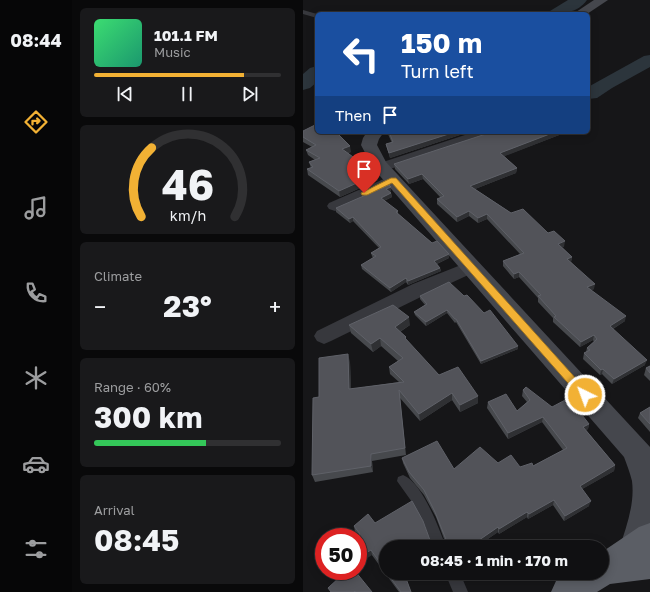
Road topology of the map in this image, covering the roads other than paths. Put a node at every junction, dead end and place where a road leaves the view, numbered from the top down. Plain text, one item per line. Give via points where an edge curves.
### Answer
1 (602, 0) edge
2 (303, 12) edge
3 (582, 12) edge
4 (315, 15) edge
5 (374, 134) edge
6 (483, 134) edge
7 (388, 174) junction
8 (335, 206) dead end
9 (471, 267) junction
10 (324, 336) dead end
11 (643, 460) edge
12 (403, 481) dead end
13 (437, 540) edge
14 (646, 554) edge
15 (609, 568) edge
16 (455, 580) edge
17 (587, 580) edge
18 (461, 592) edge
19 (567, 592) edge

1 - 3 main road
2 - 4 lane
5 - 7 main road via 369,145
6 - 7 street
7 - 8 street
7 - 9 main road
9 - 10 street
9 - 11 main road
11 - 14 main road via 646,481 643,521
12 - 13 lane via 417,498
14 - 15 highway
16 - 18 lane
17 - 19 highway

